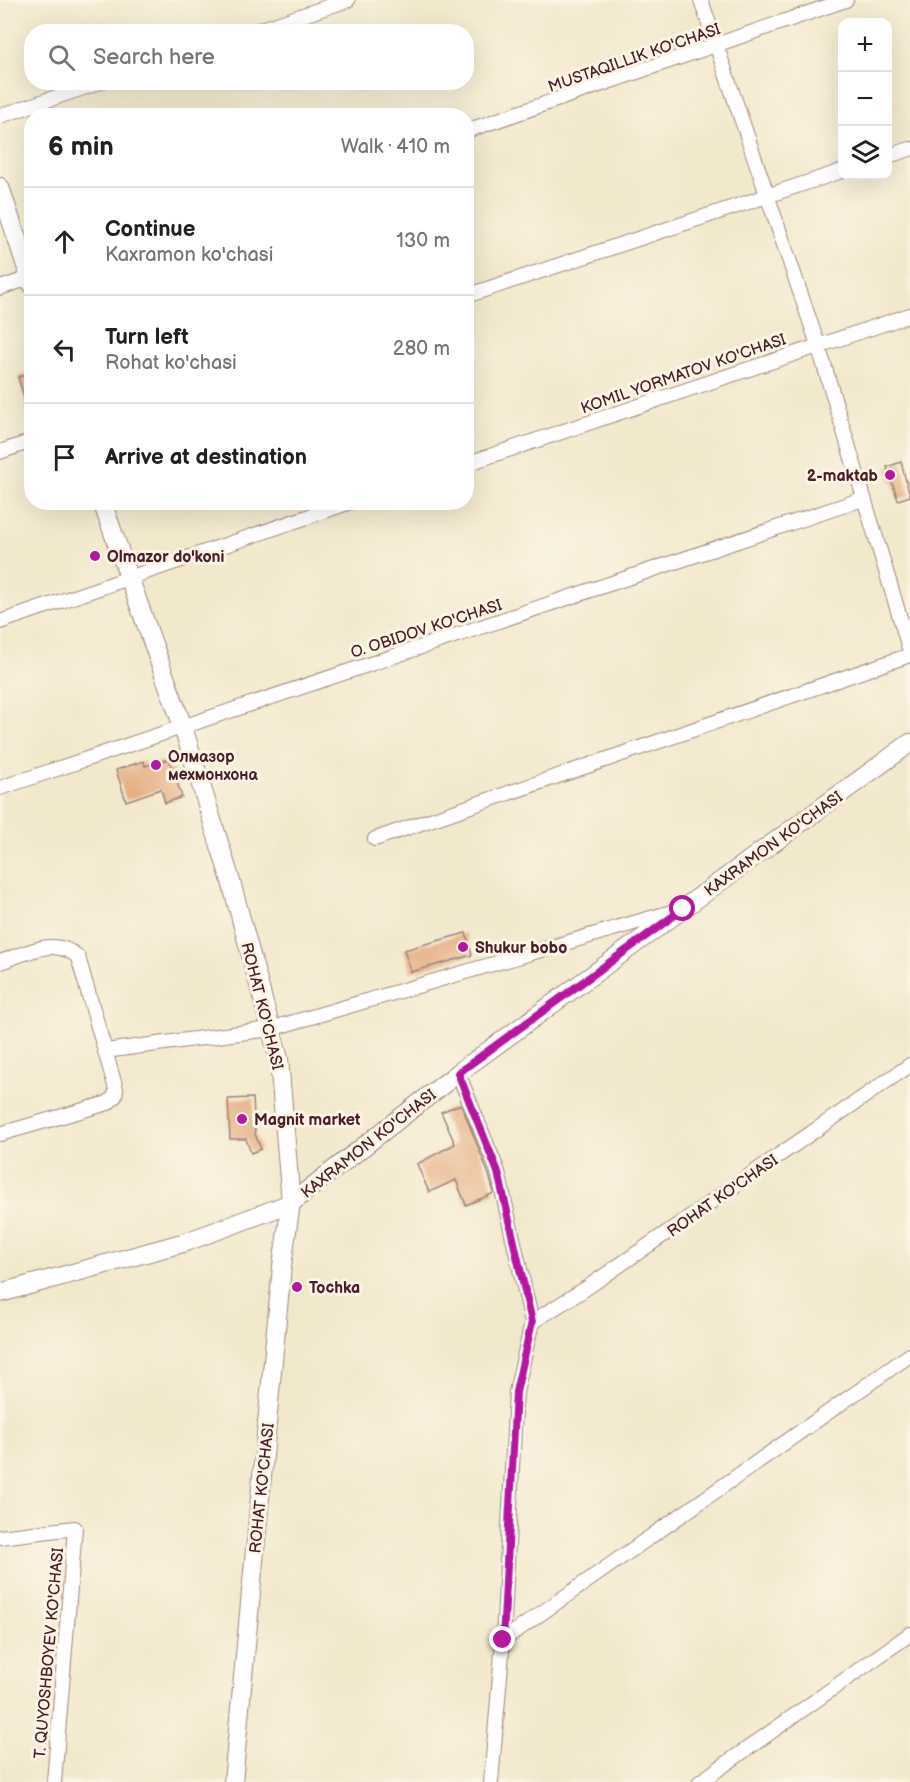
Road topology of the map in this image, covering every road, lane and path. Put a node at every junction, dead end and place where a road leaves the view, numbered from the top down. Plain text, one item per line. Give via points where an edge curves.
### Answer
1 (348, 0) edge
2 (701, 0) edge
3 (846, 0) edge
4 (277, 24) edge
5 (716, 47) junction
6 (77, 90) edge
7 (0, 116) edge
8 (474, 128) edge
9 (910, 149) edge
10 (892, 155) edge
11 (838, 173) edge
12 (0, 187) edge
13 (766, 197) junction
14 (24, 259) edge
15 (24, 282) edge
16 (0, 288) edge
17 (474, 293) edge
18 (910, 315) edge
19 (818, 345) junction
20 (24, 444) edge
21 (0, 452) edge
22 (474, 461) edge
23 (862, 499) junction
24 (105, 510) edge
25 (328, 510) edge
26 (128, 578) junction
27 (0, 622) edge
28 (910, 653) edge
29 (183, 727) junction
30 (910, 743) edge
31 (0, 788) edge
32 (375, 839) dead end
33 (683, 909) junction
34 (0, 962) edge
35 (270, 1029) junction
36 (105, 1051) junction
37 (910, 1065) edge
38 (458, 1073) junction
39 (0, 1134) edge
40 (291, 1203) junction
41 (0, 1293) edge
42 (532, 1322) junction
43 (910, 1355) edge
44 (0, 1537) edge
45 (910, 1634) edge
46 (503, 1640) junction
47 (54, 1782) edge
48 (232, 1782) edge
49 (491, 1782) edge
50 (700, 1782) edge

1 - 4 street
2 - 5 street
3 - 5 street, MUSTAQILLIK KO'CHASI
5 - 8 street, MUSTAQILLIK KO'CHASI
5 - 13 street
6 - 7 street
9 - 10 street
11 - 13 street
12 - 14 street
13 - 17 street
13 - 19 street
15 - 16 street
18 - 19 street, KOMIL YORMATOV KO'CHASI
19 - 22 street, KOMIL YORMATOV KO'CHASI
19 - 23 street
20 - 21 street
23 - 28 street
23 - 29 street, O. OBIDOV KO'CHASI
24 - 26 street, ROHAT KO'CHASI
25 - 26 street
26 - 27 street
26 - 29 street, ROHAT KO'CHASI
28 - 32 street
29 - 31 street, O. OBIDOV KO'CHASI
29 - 35 street, ROHAT KO'CHASI via 230,878
30 - 33 street, KAXRAMON KO'CHASI
33 - 35 street
33 - 38 street, KAXRAMON KO'CHASI
34 - 36 street via 52,945 68,948 78,957
35 - 36 street
35 - 40 street, ROHAT KO'CHASI via 279,1059
36 - 39 street via 116,1089 108,1103
37 - 42 street, ROHAT KO'CHASI
38 - 40 street, KAXRAMON KO'CHASI
38 - 42 street via 498,1172
40 - 41 street, KAXRAMON KO'CHASI via 186,1242
40 - 48 street, ROHAT KO'CHASI
42 - 46 street via 516,1392
43 - 46 street
44 - 47 street, T. QUYOSHBOYEV KO'CHASI via 75,1528
45 - 50 street
46 - 49 street

